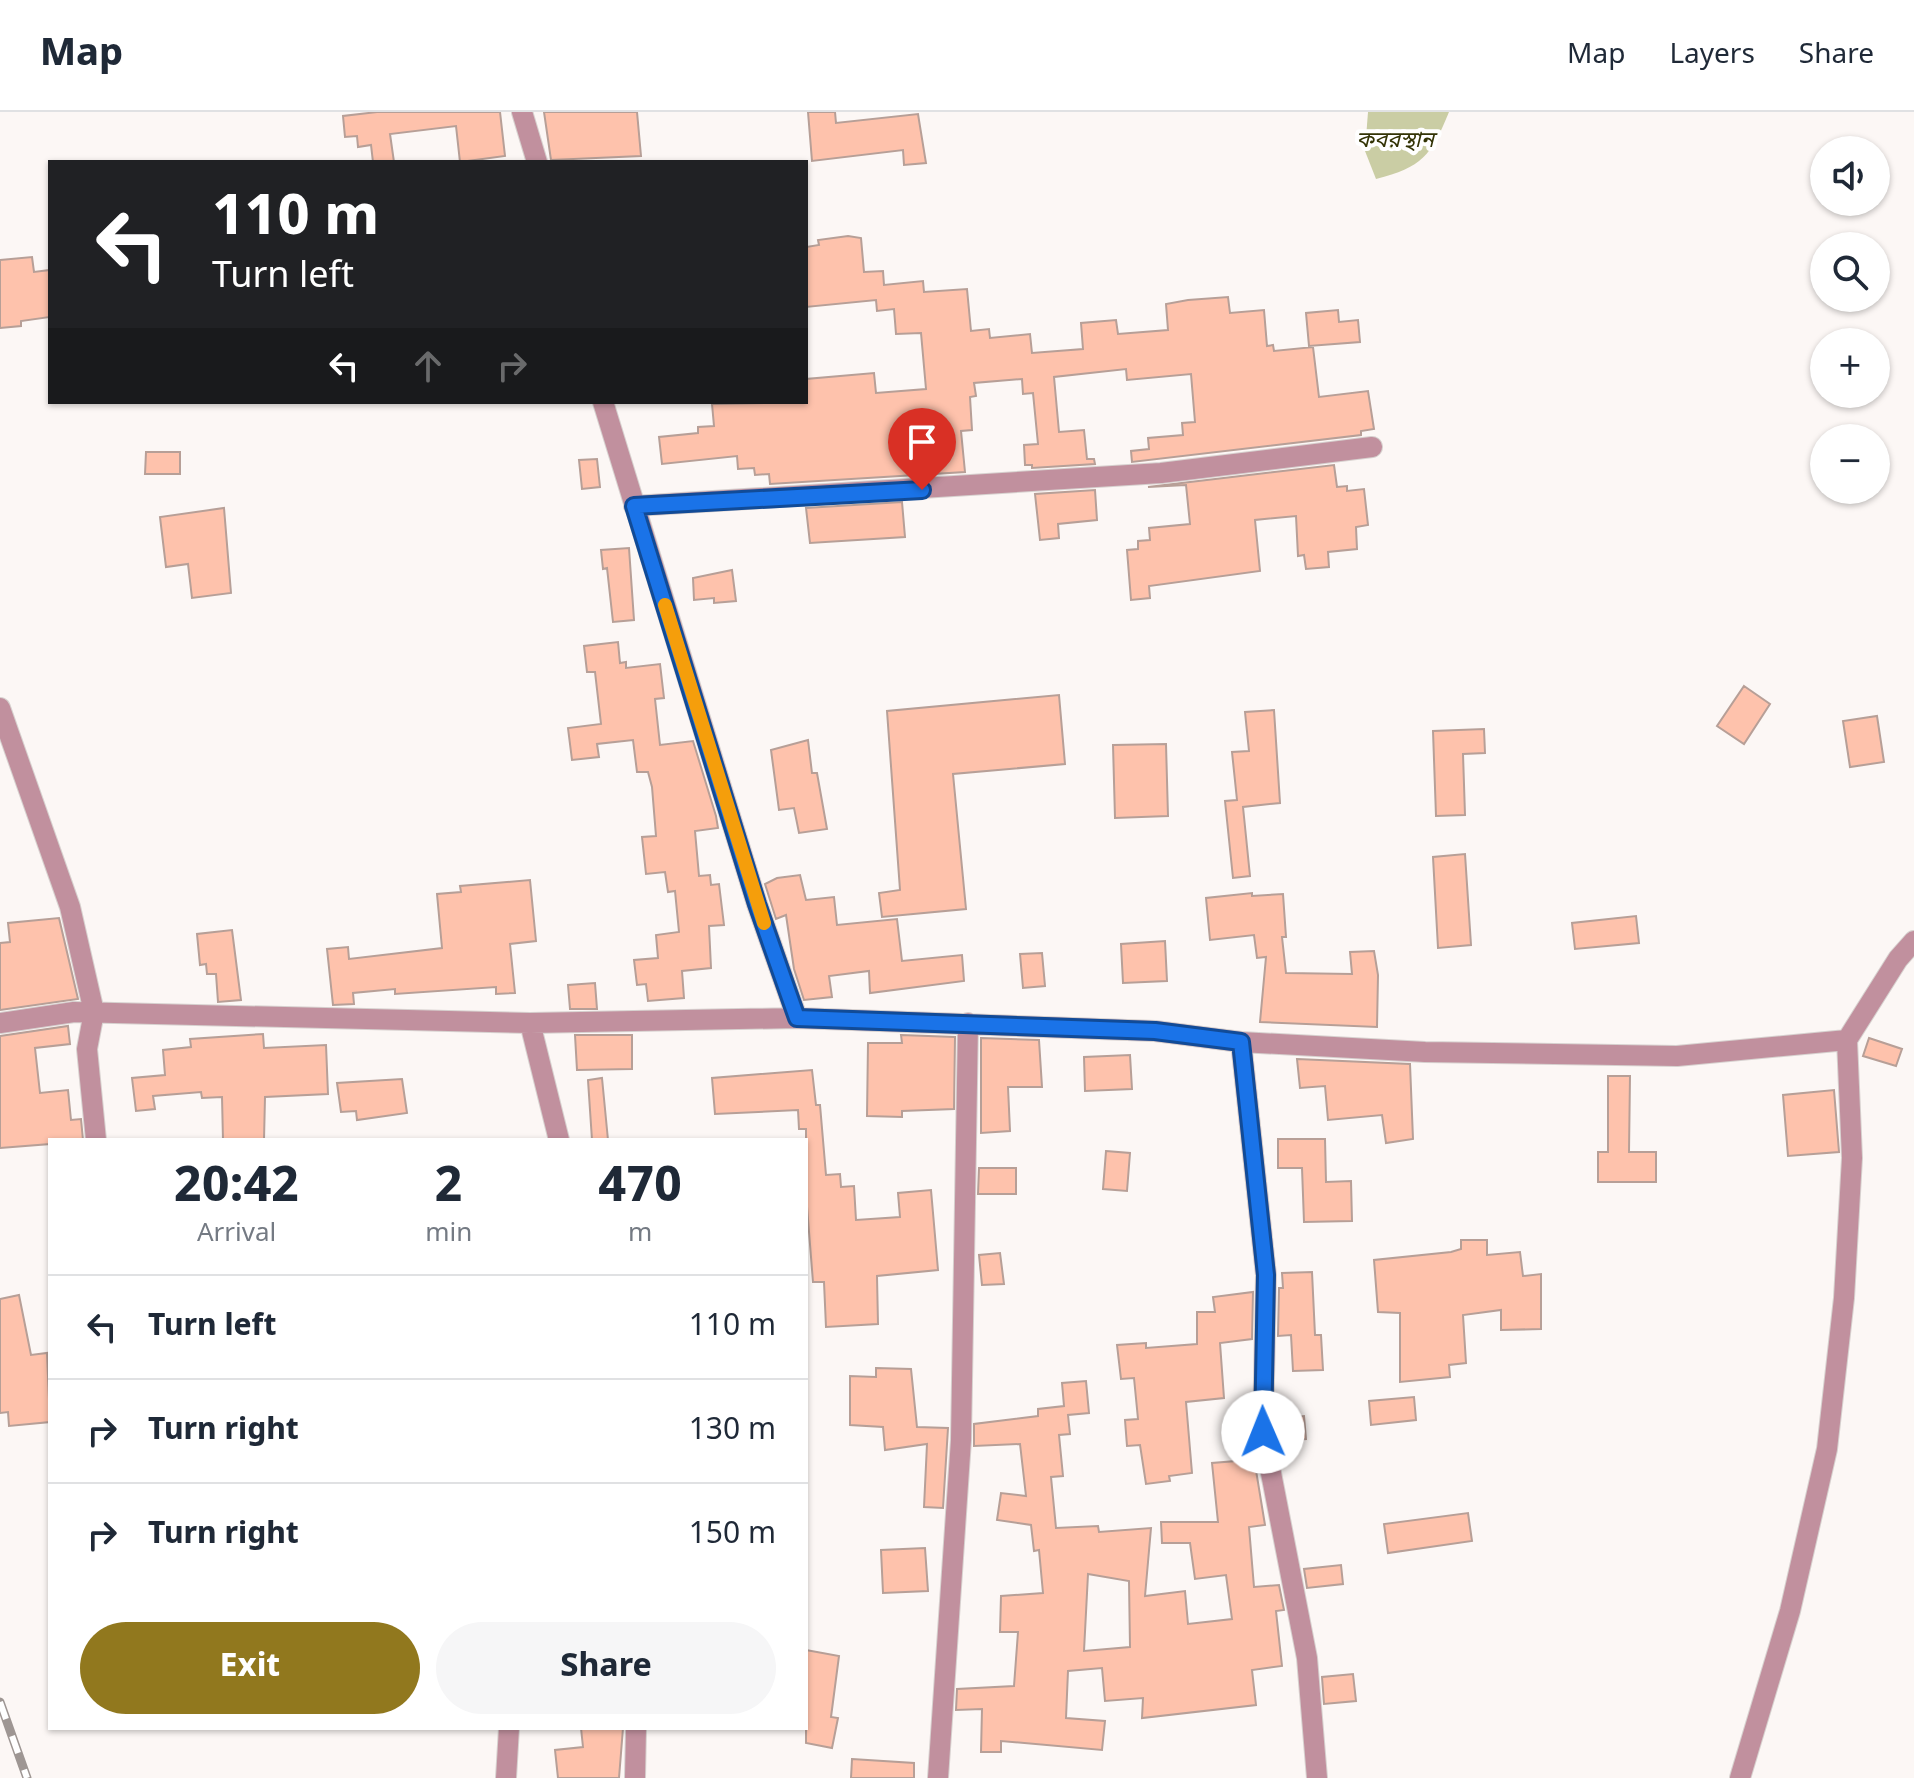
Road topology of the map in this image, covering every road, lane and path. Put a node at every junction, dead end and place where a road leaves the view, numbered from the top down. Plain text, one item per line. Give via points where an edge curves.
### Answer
1 (522, 112) edge
2 (536, 160) edge
3 (604, 404) edge
4 (1372, 447) dead end
5 (634, 506) junction
6 (0, 708) edge
7 (1914, 941) edge
8 (94, 1012) junction
9 (797, 1018) junction
10 (0, 1023) edge
11 (530, 1023) junction
12 (968, 1023) junction
13 (1847, 1040) junction
14 (1241, 1042) junction
15 (96, 1138) edge
16 (559, 1138) edge
17 (509, 1730) edge
18 (636, 1730) edge
19 (506, 1778) edge
20 (635, 1778) edge
21 (938, 1778) edge
22 (1317, 1778) edge
23 (1740, 1778) edge

1 - 2 street
3 - 5 street
4 - 5 street via 1161,473
5 - 9 street
6 - 8 street via 70,907
7 - 13 street
8 - 10 street
8 - 11 street
8 - 15 street via 87,1049
9 - 11 street
9 - 12 street
11 - 16 street
12 - 14 street via 1155,1031
12 - 21 street via 961,1440
13 - 14 street via 1677,1056 1425,1052
13 - 23 street via 1852,1158 1844,1298 1827,1449 1790,1611
14 - 22 street via 1266,1275 1263,1432 1307,1658
17 - 19 street
18 - 20 street

